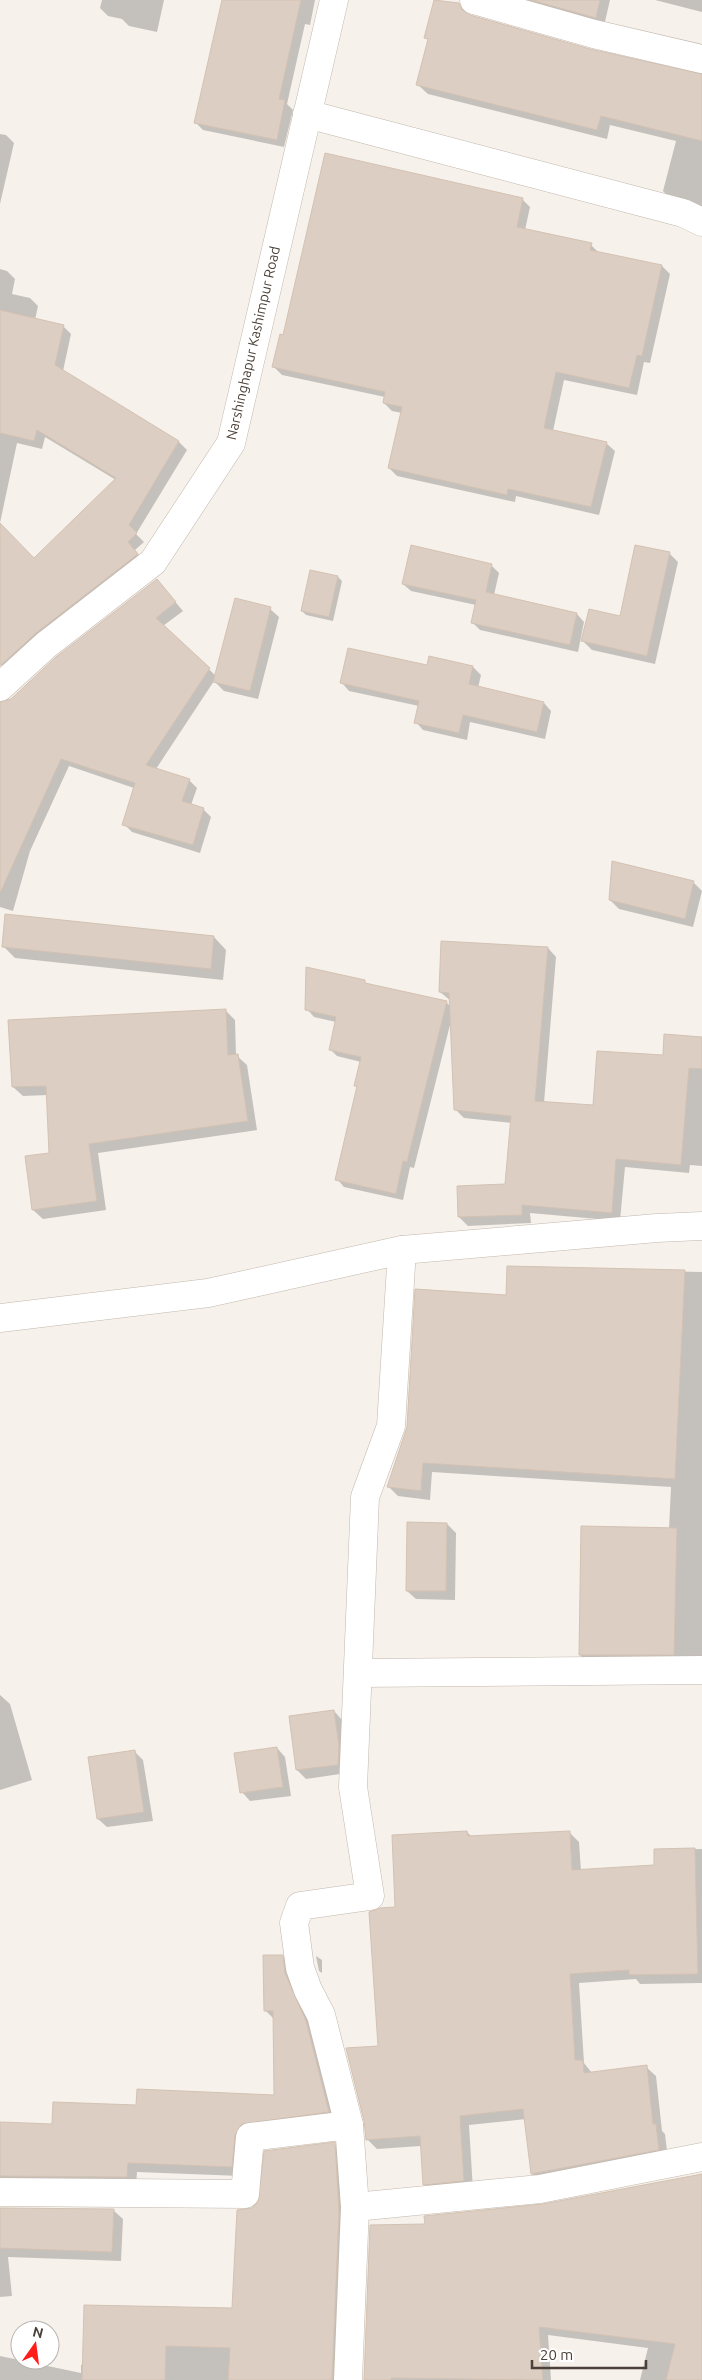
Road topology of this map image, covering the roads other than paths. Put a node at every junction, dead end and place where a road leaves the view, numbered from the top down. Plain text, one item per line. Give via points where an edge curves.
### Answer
1 (334, 0) edge
2 (474, 0) edge
3 (702, 59) edge
4 (307, 114) junction
5 (702, 222) edge
6 (0, 687) edge
7 (702, 1226) edge
8 (402, 1250) junction
9 (0, 1318) edge
10 (702, 1670) edge
11 (360, 1673) junction
12 (349, 2125) junction
13 (702, 2157) edge
14 (0, 2192) edge
15 (354, 2208) junction
16 (348, 2380) edge

1 - 4 street, Narshinghapur Kashimpur Road
2 - 3 street via 594,34
4 - 5 street via 683,213
4 - 6 street, Narshinghapur Kashimpur Road via 231,443 153,562 46,645
7 - 8 street
8 - 9 street via 208,1294
8 - 11 street via 391,1426 365,1497
10 - 11 street
11 - 12 street via 353,1787 370,1896 300,1906 294,1922 300,1968 321,2015
12 - 14 street via 250,2137 245,2194
12 - 15 street
13 - 15 street via 540,2189
15 - 16 street

